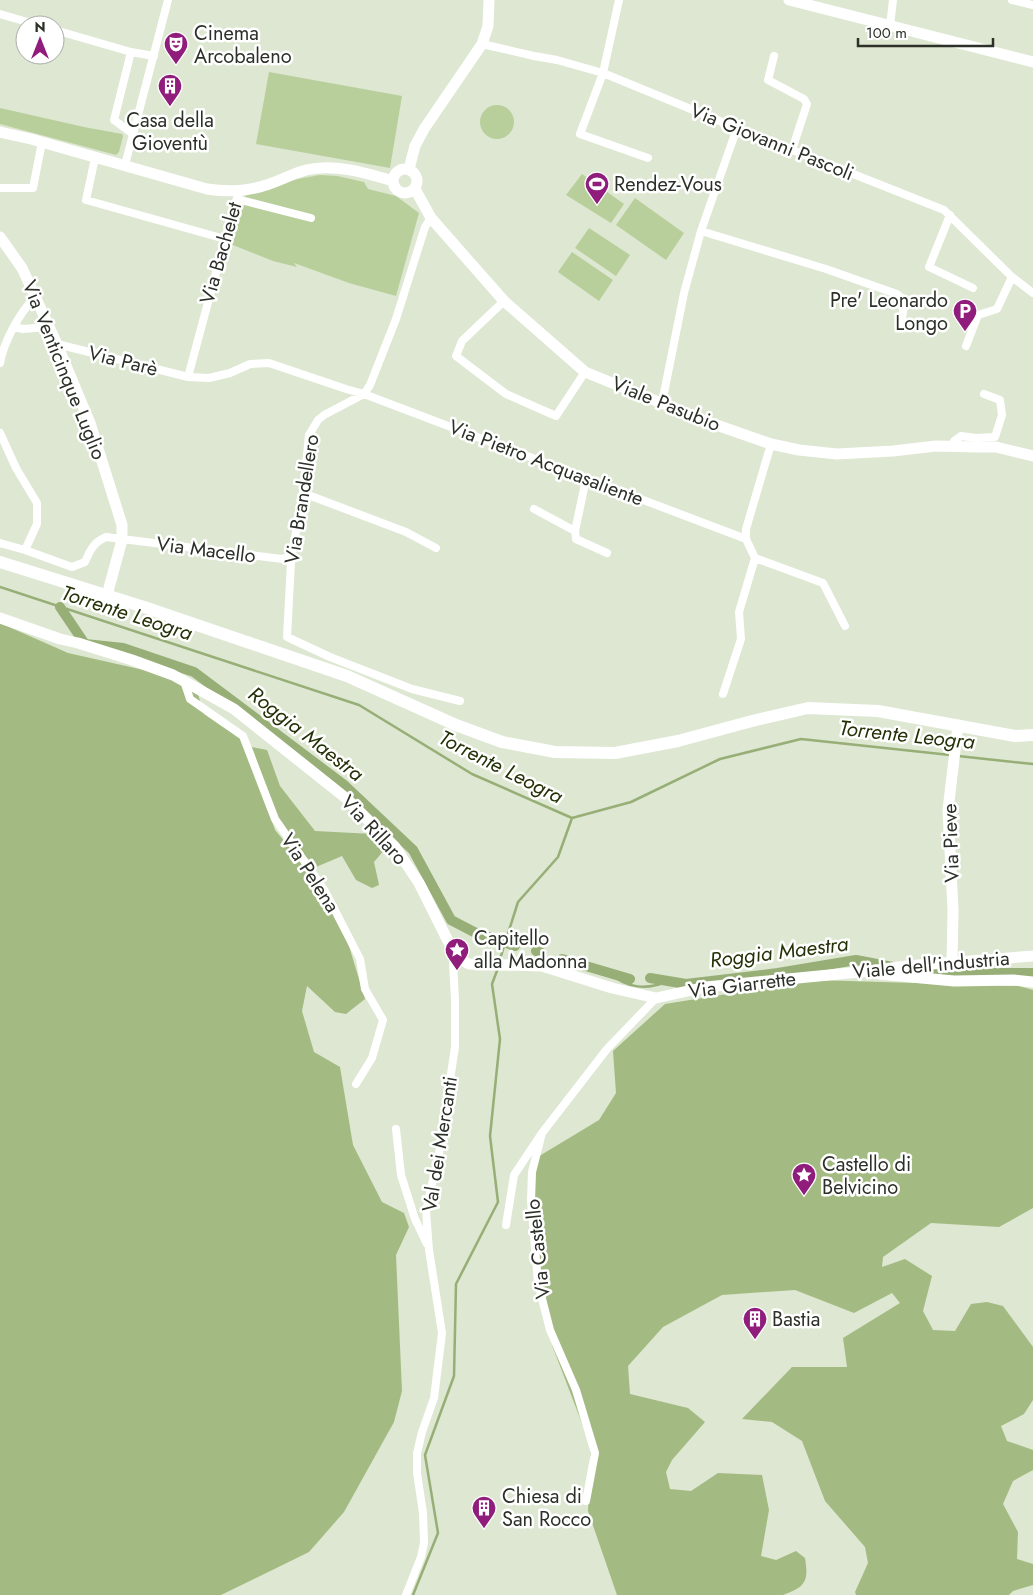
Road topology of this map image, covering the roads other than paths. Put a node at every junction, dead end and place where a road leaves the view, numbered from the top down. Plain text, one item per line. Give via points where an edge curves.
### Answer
1 (168, 0) edge
2 (489, 0) edge
3 (619, 0) edge
4 (789, 0) edge
5 (893, 0) edge
6 (1017, 1) edge
7 (1033, 5) edge
8 (0, 14) edge
9 (15, 18) edge
10 (890, 26) junction
11 (65, 33) edge
12 (482, 44) junction
13 (131, 52) junction
14 (154, 56) junction
15 (774, 56) dead end
16 (1033, 62) edge
17 (602, 73) junction
18 (737, 128) junction
19 (0, 132) edge
20 (133, 134) junction
21 (42, 142) junction
22 (792, 150) junction
23 (95, 158) junction
24 (648, 158) dead end
25 (125, 165) junction
26 (410, 169) junction
27 (393, 181) junction
28 (0, 188) edge
29 (415, 189) junction
30 (238, 195) junction
31 (950, 215) junction
32 (311, 218) dead end
33 (431, 218) junction
34 (701, 230) junction
35 (0, 237) edge
36 (224, 239) junction
37 (1012, 277) junction
38 (973, 288) dead end
39 (1033, 293) edge
40 (34, 298) junction
41 (504, 301) junction
42 (901, 324) dead end
43 (48, 326) junction
44 (14, 327) junction
45 (57, 344) junction
46 (966, 346) dead end
47 (0, 363) edge
48 (585, 372) junction
49 (188, 377) junction
50 (346, 389) joint
51 (364, 394) junction
52 (984, 394) dead end
53 (662, 403) junction
54 (0, 433) edge
55 (771, 444) junction
56 (953, 446) junction
57 (1033, 456) edge
58 (586, 479) junction
59 (304, 493) junction
60 (534, 509) dead end
61 (575, 532) junction
62 (746, 539) junction
63 (122, 540) junction
64 (0, 543) edge
65 (436, 548) dead end
66 (25, 550) junction
67 (607, 553) dead end
68 (288, 557) junction
69 (756, 558) junction
70 (0, 562) edge
71 (107, 596) junction
72 (0, 618) edge
73 (845, 626) dead end
74 (184, 681) junction
75 (723, 694) dead end
76 (460, 701) dead end
77 (958, 725) junction
78 (1033, 735) edge
79 (1033, 956) edge
80 (456, 957) junction
81 (952, 962) junction
82 (850, 972) junction
83 (829, 974) joint
84 (1033, 982) edge
85 (656, 998) junction
86 (356, 1084) dead end
87 (396, 1129) dead end
88 (542, 1133) junction
89 (506, 1225) dead end
90 (429, 1250) junction
91 (586, 1501) dead end
92 (406, 1595) edge

1 - 14 street
2 - 12 street via 488,26
3 - 17 street
4 - 10 street
5 - 10 street
6 - 7 street
8 - 9 street
10 - 16 street
11 - 13 street
12 - 17 street, Via Giovanni Pascoli
12 - 26 street via 424,129 415,146
13 - 14 street
13 - 20 street via 114,120
14 - 20 street
15 - 22 street via 768,80 808,104
17 - 18 street, Via Giovanni Pascoli
17 - 24 street via 580,134
18 - 22 street, Via Giovanni Pascoli
18 - 34 street
19 - 21 street
20 - 25 street
21 - 23 street
21 - 28 street via 33,188
22 - 31 street, Via Giovanni Pascoli
23 - 25 street
23 - 36 street, Via Bachelet via 86,200 194,234
25 - 30 street
26 - 27 street via 398,171
26 - 29 street, Viale Pasubio via 418,178
27 - 29 street via 396,189 403,193
27 - 30 street via 352,170 325,168 308,170
29 - 33 street, Viale Pasubio
30 - 32 street
30 - 36 street, Via Bachelet
31 - 37 street, Via Giovanni Pascoli
31 - 38 street via 929,267
33 - 41 street, Viale Pasubio
33 - 51 street via 425,227 396,319
34 - 42 street via 897,294 903,299 904,306
34 - 53 street via 684,293
35 - 40 street, Via Venticinque Luglio via 22,268
36 - 49 street, Via Bachelet
37 - 39 street, Via Giovanni Pascoli
37 - 46 street via 997,309 978,315
40 - 43 street, Via Venticinque Luglio
40 - 44 street
41 - 48 street, Viale Pasubio
41 - 48 street via 462,341 456,356 506,394 556,416
43 - 44 street
43 - 45 street, Via Venticinque Luglio
44 - 47 street
45 - 49 street, Via Parè
45 - 63 street, Via Venticinque Luglio via 90,423 122,525
48 - 53 street, Viale Pasubio
49 - 50 street, Via Parè via 209,378 250,364 269,363
50 - 51 street, Via Pietro Acquasaliente
51 - 58 street, Via Pietro Acquasaliente
51 - 59 street, Via Brandellero via 324,415 313,427 307,446
52 - 56 street via 1000,400 1002,415 995,437 961,436
53 - 55 street, Viale Pasubio
54 - 66 street via 37,503 37,524
55 - 56 street, Viale Pasubio via 837,454
55 - 62 street via 746,529
56 - 57 street, Viale Pasubio via 996,447
58 - 61 street
58 - 62 street, Via Pietro Acquasaliente
59 - 65 street via 406,532
59 - 68 street, Via Brandellero via 294,547
60 - 61 street
61 - 67 street via 576,539
62 - 69 street
63 - 66 street, Via Macello via 106,537 98,541 85,562 72,567
63 - 68 street, Via Macello via 282,559
63 - 71 street, Via Venticinque Luglio
64 - 66 street
68 - 76 street, Via Brandellero via 291,562 287,637 412,689
69 - 73 street via 823,583
69 - 75 street via 739,612 741,638
70 - 71 main road
71 - 77 main road via 347,676 456,726 494,739 556,752 615,753 678,741 808,708 878,711
72 - 74 street, Via Rillaro via 132,660
74 - 80 street, Via Rillaro via 234,708 347,799 395,847 419,883
74 - 86 street, Via Pelena via 190,699 243,736 275,819 325,891 360,959 365,989 383,1020 372,1058
77 - 78 main road via 1015,736
77 - 81 street, Via Pieve via 948,810
79 - 81 street, Viale dell'industria
80 - 85 street via 469,964 542,966
80 - 90 street, Val dei Mercanti via 453,963 455,1047 439,1153 426,1211
81 - 82 street, Viale dell'industria
82 - 83 street, Viale dell'industria
82 - 84 street via 954,981
83 - 85 street, Via Giarrette via 706,987
85 - 88 street, Via Castello via 606,1049
87 - 90 street via 401,1175
88 - 89 street, Via Castello via 514,1175
88 - 91 street, Via Castello via 532,1172 531,1201 538,1283 550,1330 576,1390 595,1453
90 - 92 street, Val dei Mercanti via 442,1333 434,1398 417,1453 424,1543

